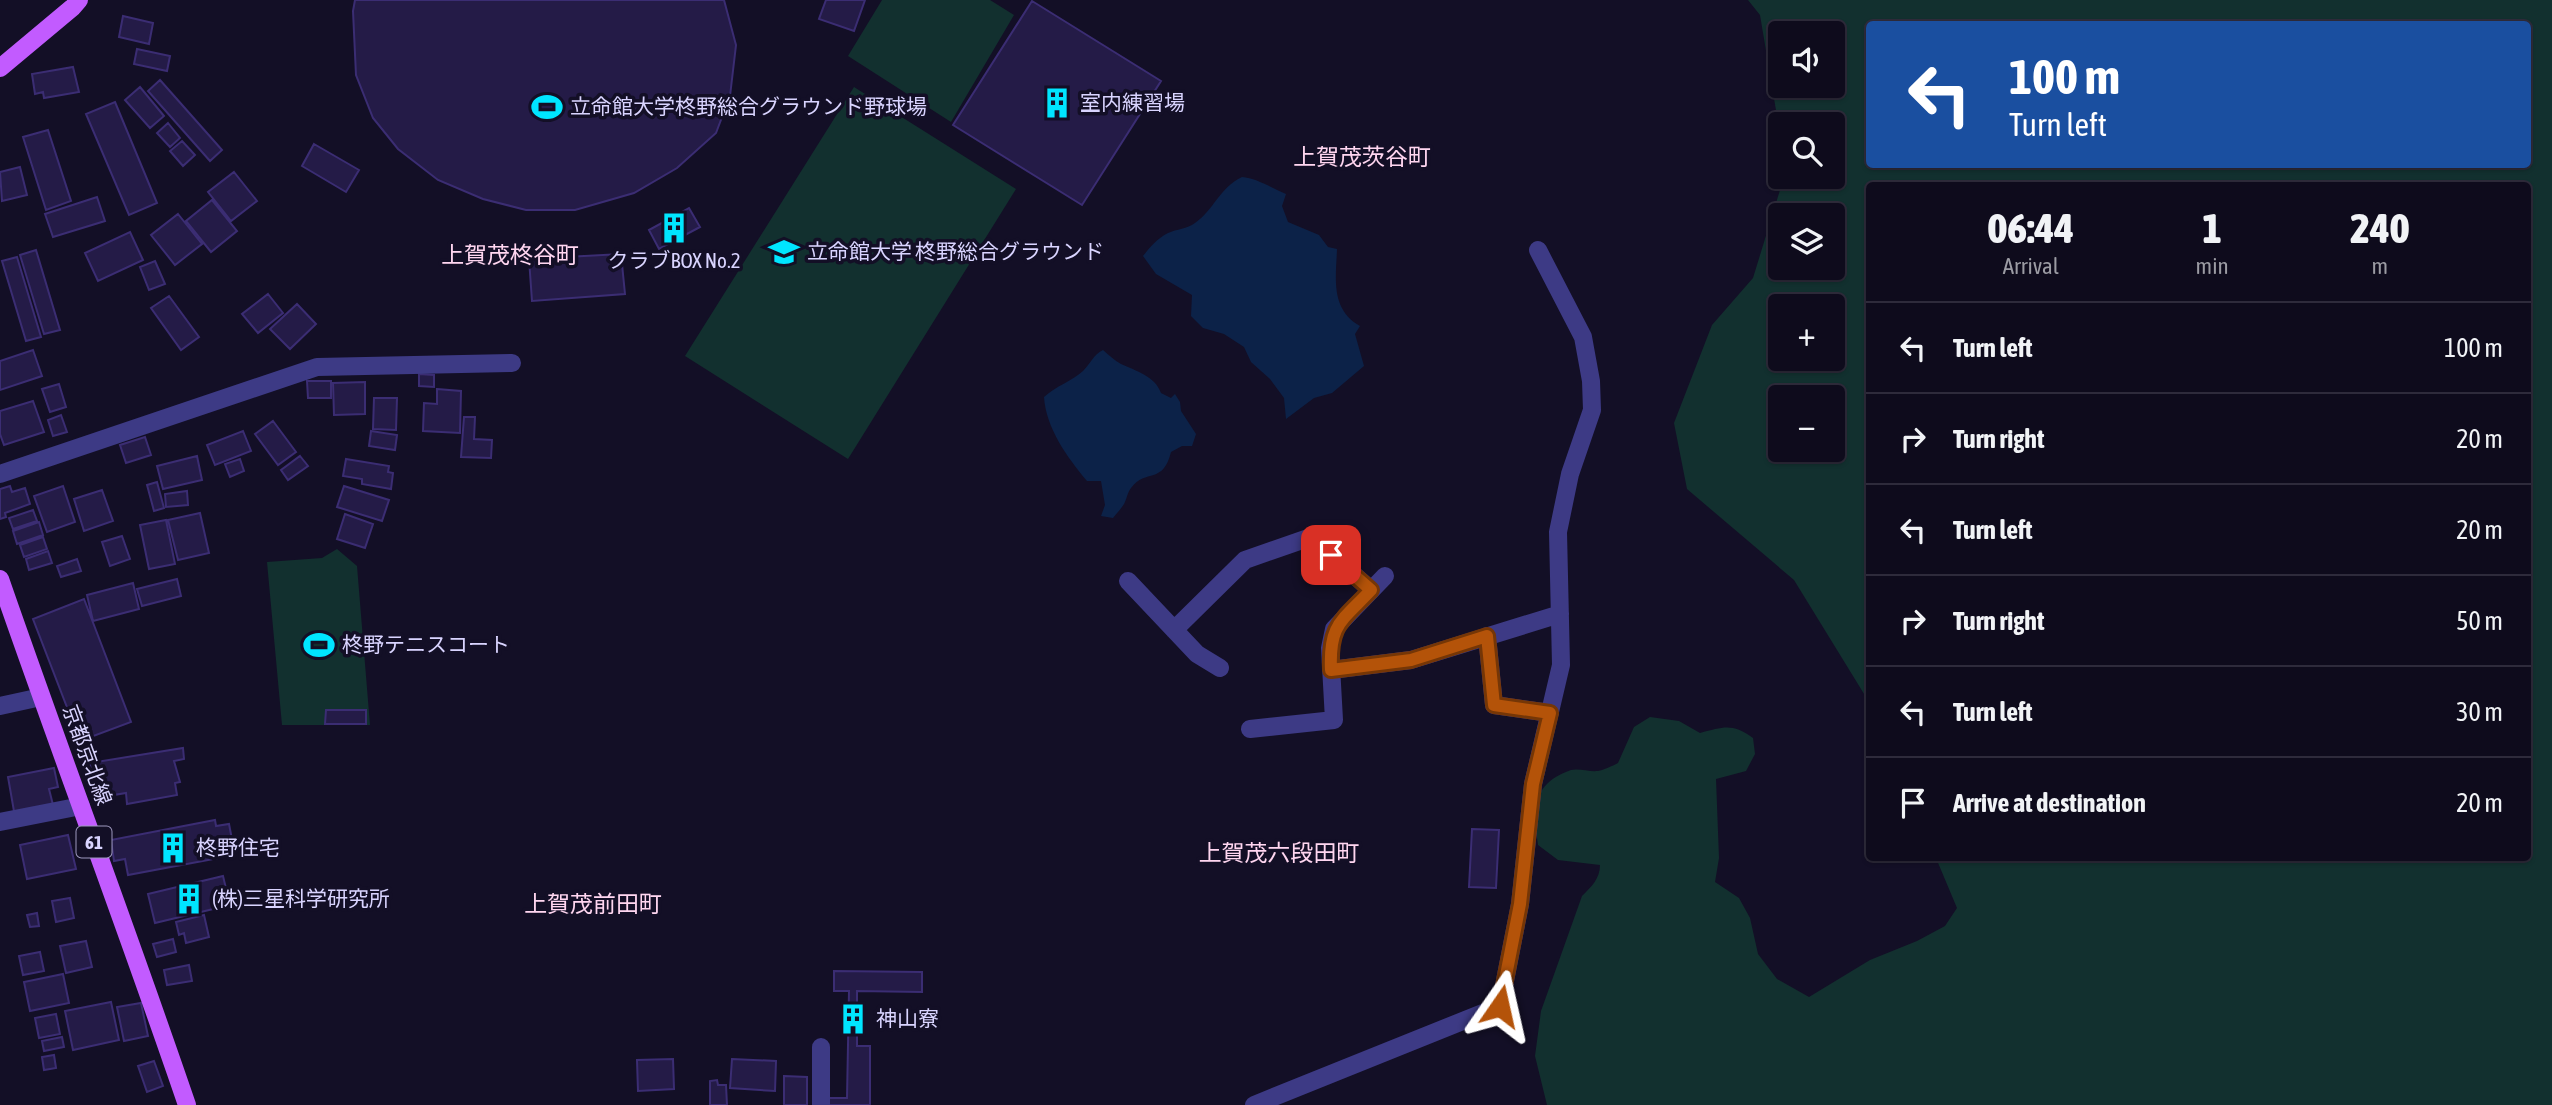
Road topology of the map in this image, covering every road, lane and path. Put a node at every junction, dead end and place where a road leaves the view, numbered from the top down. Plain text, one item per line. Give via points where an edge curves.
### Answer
1 (79, 0) edge
2 (0, 68) edge
3 (1538, 250) dead end
4 (512, 363) dead end
5 (0, 474) edge
6 (1385, 576) dead end
7 (0, 579) edge
8 (1128, 581) dead end
9 (1371, 590) junction
10 (1560, 614) junction
11 (1174, 630) junction
12 (1487, 636) junction
13 (1220, 668) dead end
14 (1331, 670) junction
15 (41, 697) junction
16 (0, 706) edge
17 (1550, 713) junction
18 (1250, 729) dead end
19 (80, 806) junction
20 (0, 822) edge
21 (821, 1047) dead end
22 (187, 1105) edge
23 (821, 1105) edge
24 (1254, 1105) edge

1 - 2 main road
3 - 10 street via 1583,337 1591,381 1592,410 1570,474 1558,532
4 - 5 street via 317,367
6 - 9 street
7 - 15 main road, 京都京北線 / 61
8 - 11 street
9 - 11 street via 1311,537 1245,560
9 - 14 street via 1334,629
10 - 12 street
10 - 17 street via 1561,665
11 - 13 street via 1197,654
12 - 14 street via 1411,660
12 - 17 street via 1494,705
14 - 18 street via 1334,720
15 - 16 street
15 - 19 main road, 京都京北線 / 61
17 - 24 street via 1533,784 1520,904 1500,1006
19 - 20 street
19 - 22 main road, 京都京北線 / 61
21 - 23 street

